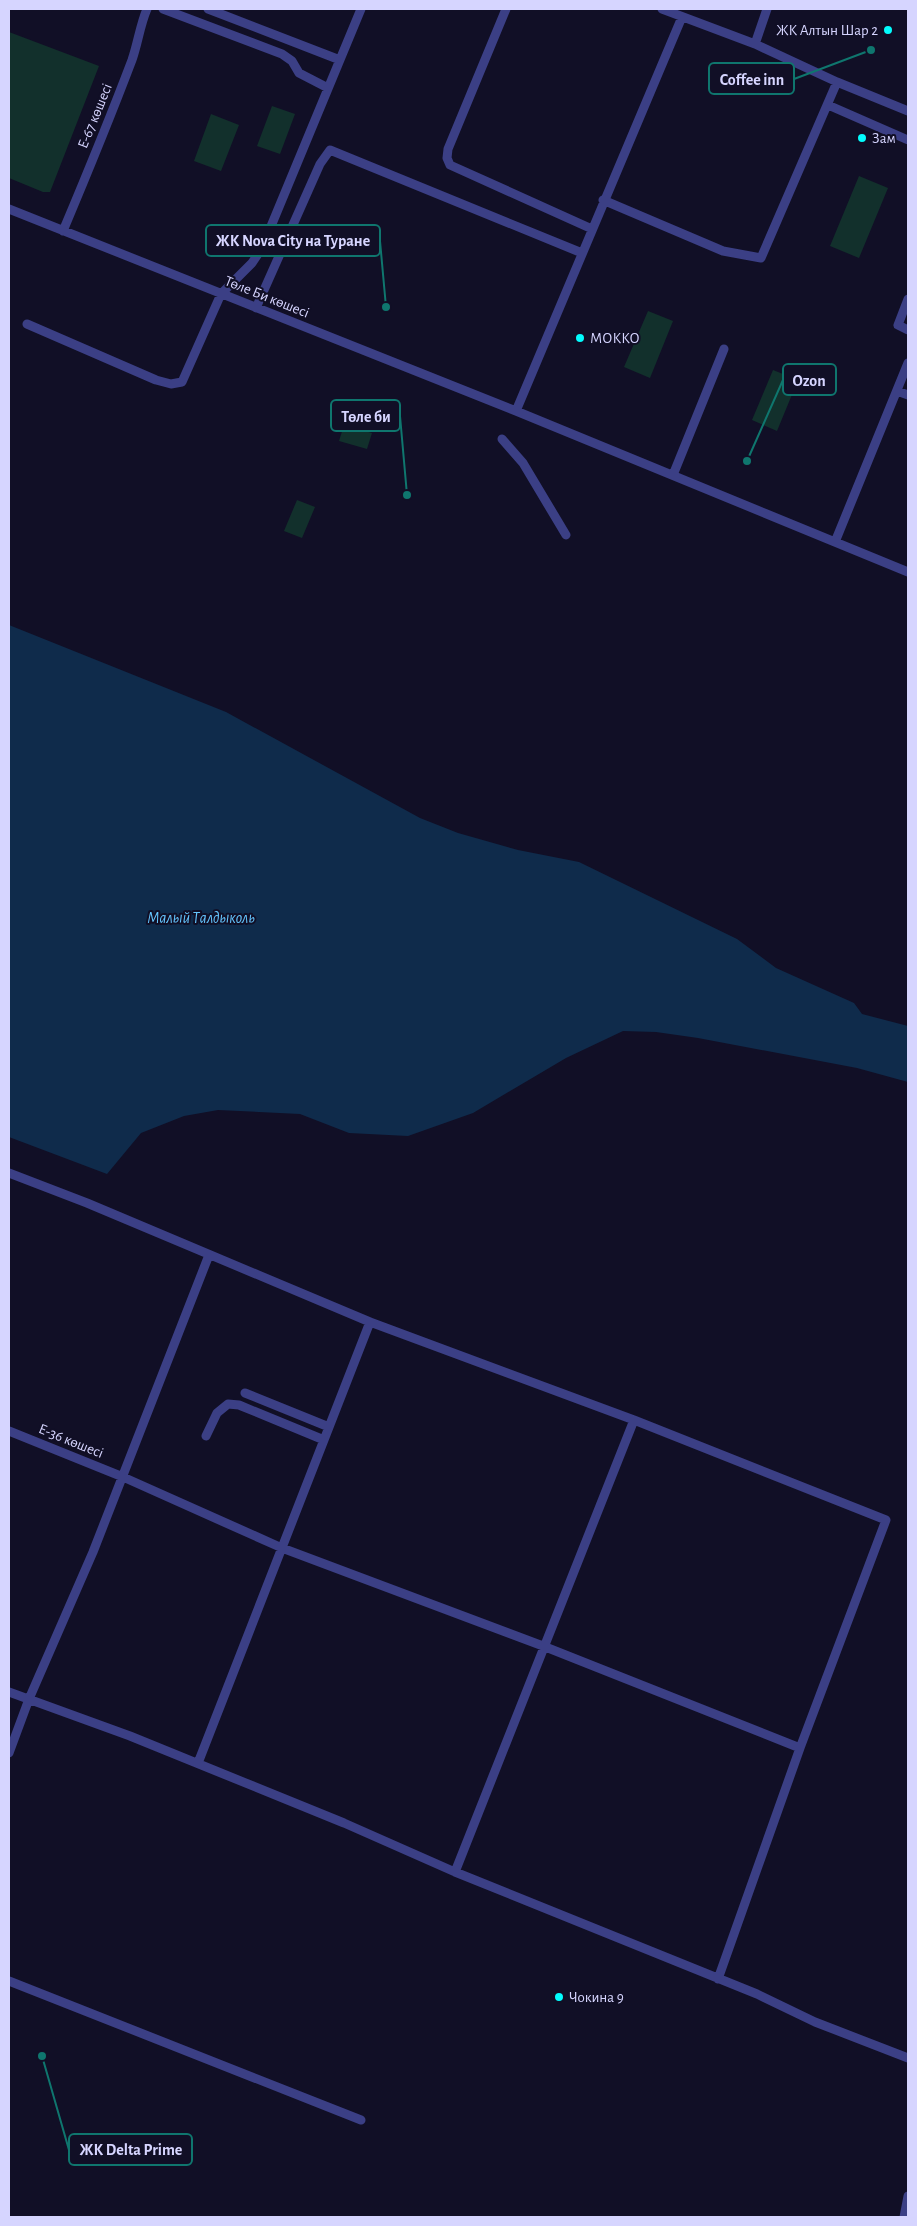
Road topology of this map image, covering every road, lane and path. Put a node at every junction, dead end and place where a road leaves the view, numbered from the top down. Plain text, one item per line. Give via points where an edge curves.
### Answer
1 (147, 9) edge
2 (163, 9) edge
3 (208, 9) edge
4 (361, 9) edge
5 (506, 9) edge
6 (662, 9) edge
7 (767, 9) edge
8 (682, 17) junction
9 (755, 44) junction
10 (340, 60) junction
11 (837, 82) junction
12 (328, 88) junction
13 (828, 105) junction
14 (908, 111) edge
15 (908, 140) edge
16 (603, 200) junction
17 (9, 209) edge
18 (592, 229) junction
19 (63, 231) junction
20 (582, 253) junction
21 (221, 294) junction
22 (908, 299) edge
23 (256, 308) junction
24 (27, 324) dead end
25 (908, 330) edge
26 (724, 349) dead end
27 (908, 363) edge
28 (897, 391) junction
29 (908, 395) edge
30 (516, 411) junction
31 (502, 439) dead end
32 (673, 475) junction
33 (566, 535) dead end
34 (835, 542) junction
35 (908, 572) edge
36 (9, 1173) edge
37 (209, 1255) junction
38 (370, 1322) junction
39 (245, 1393) dead end
40 (634, 1420) junction
41 (329, 1427) junction
42 (9, 1431) edge
43 (206, 1436) dead end
44 (324, 1440) junction
45 (123, 1477) junction
46 (282, 1548) junction
47 (543, 1646) junction
48 (9, 1692) edge
49 (29, 1699) junction
50 (800, 1748) junction
51 (9, 1753) edge
52 (198, 1763) junction
53 (455, 1872) junction
54 (718, 1979) junction
55 (9, 1980) edge
56 (908, 2058) edge
57 (361, 2120) dead end
58 (908, 2196) edge
59 (904, 2217) edge

1 - 19 street, Е-67 көшесі via 137,47
2 - 12 street via 282,54 292,61 299,73
3 - 10 street
4 - 10 street
5 - 18 street via 448,149 448,162
6 - 8 street
7 - 9 street
8 - 9 street
8 - 16 street
9 - 11 street
10 - 12 street
11 - 13 street
11 - 14 street
12 - 21 street via 262,248 252,263
13 - 15 street
13 - 16 street via 762,258 723,251
16 - 18 street
17 - 19 street, Төле Би көшесі
18 - 20 street
19 - 21 street, Төле Би көшесі
20 - 23 street via 330,150 320,164
20 - 30 street
21 - 23 street, Төле Би көшесі
21 - 24 street via 186,375 177,384 156,380
22 - 25 street via 898,325
23 - 30 street, Төле Би көшесі
26 - 32 street
27 - 28 street
28 - 29 street
28 - 34 street
30 - 32 street, Төле Би көшесі
31 - 33 street via 524,463
32 - 34 street, Төле Би көшесі
34 - 35 street, Төле Би көшесі
36 - 37 street
37 - 38 street
37 - 45 street
38 - 40 street
38 - 41 street
39 - 41 street
40 - 47 street
40 - 50 street via 886,1520
41 - 44 street
42 - 45 street, Е-36 көшесі
43 - 44 street via 222,1408 234,1404
44 - 46 street
45 - 46 street, Е-36 көшесі
45 - 49 street
46 - 47 street, Е-36 көшесі
46 - 52 street
47 - 50 street, Е-36 көшесі
47 - 53 street
48 - 49 street
49 - 51 street
49 - 52 street
50 - 54 street
52 - 53 street
53 - 54 street
54 - 56 street
55 - 57 street
58 - 59 street

